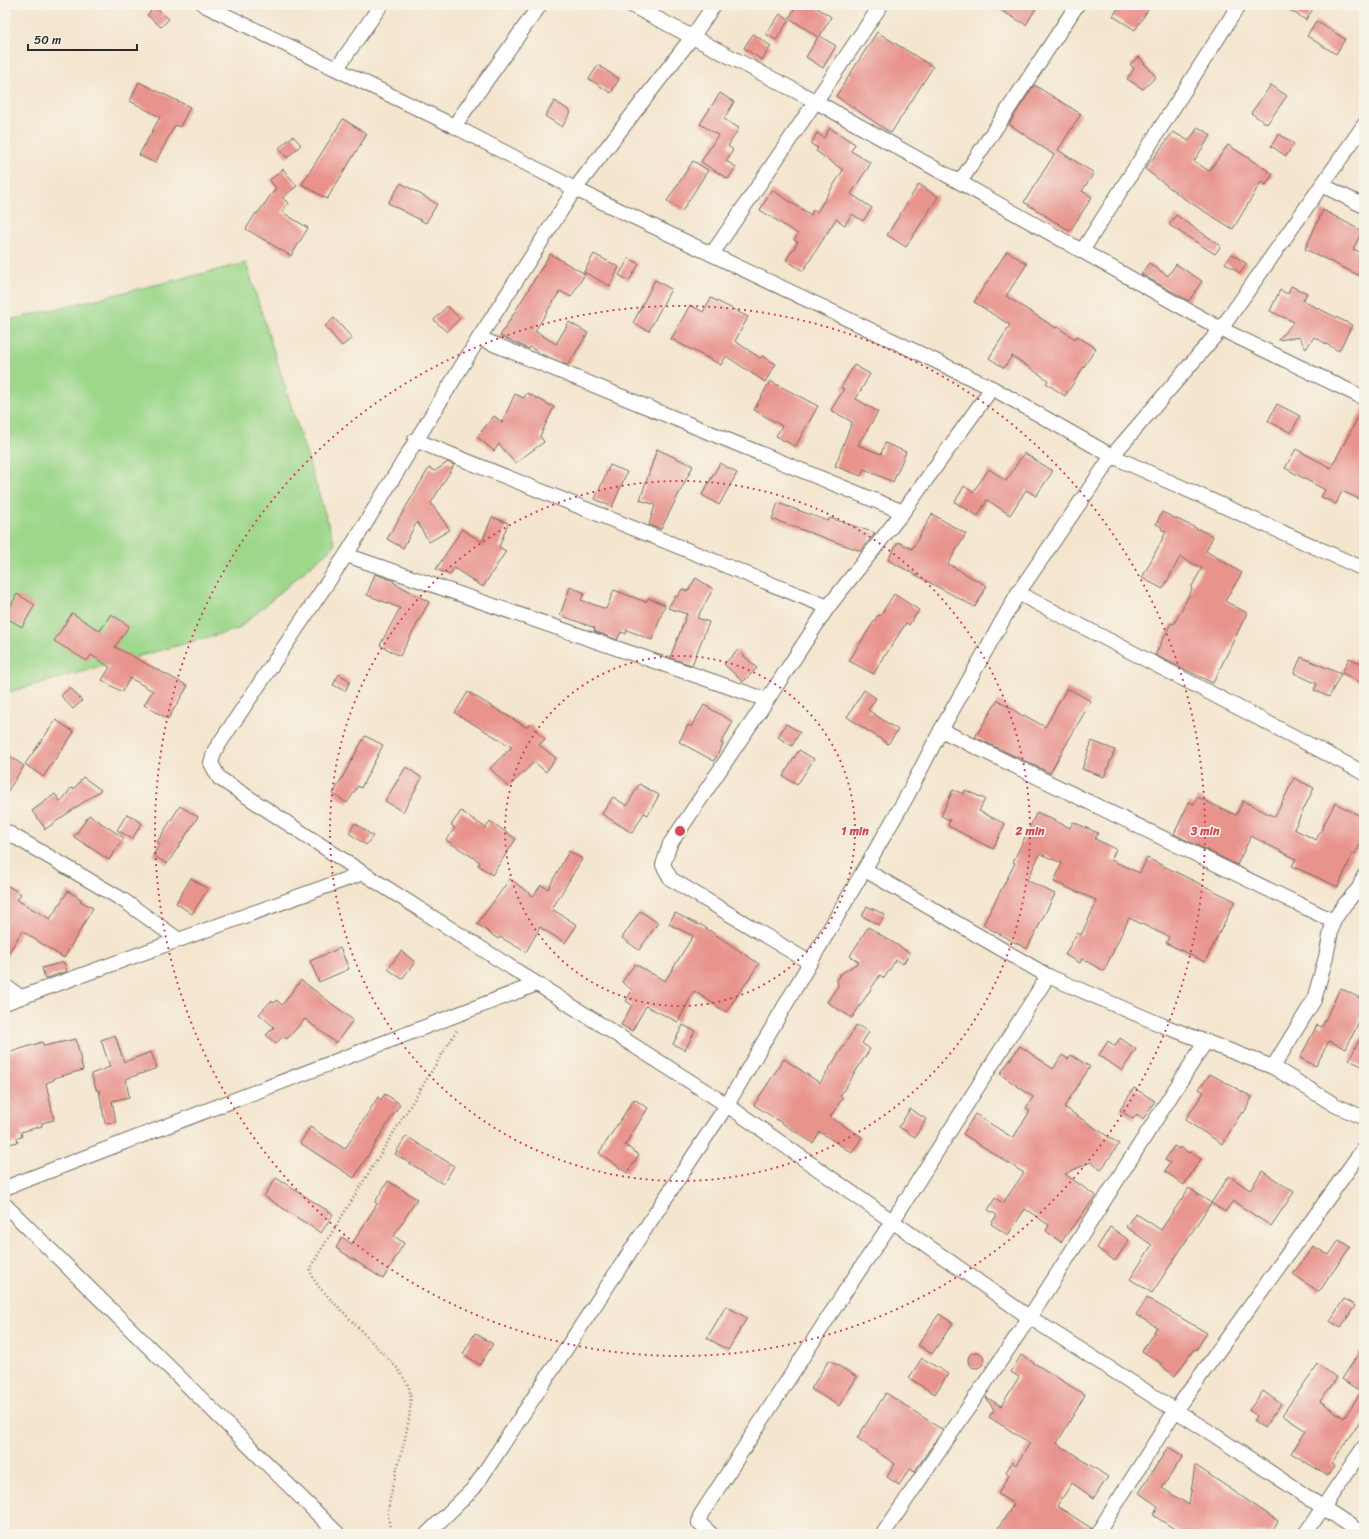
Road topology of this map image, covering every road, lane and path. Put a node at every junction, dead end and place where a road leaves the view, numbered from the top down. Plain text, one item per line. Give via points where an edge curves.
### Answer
1 (204, 5) edge
2 (381, 5) edge
3 (540, 5) edge
4 (631, 5) edge
5 (714, 5) edge
6 (881, 5) edge
7 (1077, 5) edge
8 (1239, 5) edge
9 (693, 36) junction
10 (337, 68) junction
11 (816, 101) junction
12 (1364, 125) edge
13 (454, 126) junction
14 (960, 182) junction
15 (1322, 185) junction
16 (576, 189) junction
17 (1364, 206) edge
18 (1082, 251) junction
19 (712, 254) junction
20 (1221, 329) junction
21 (479, 338) junction
22 (992, 388) junction
23 (1364, 398) edge
24 (415, 440) junction
25 (1112, 456) junction
26 (903, 512) junction
27 (346, 555) junction
28 (1364, 569) edge
29 (1018, 593) junction
30 (828, 606) junction
31 (767, 700) junction
32 (941, 730) junction
33 (1364, 773) edge
34 (5, 831) edge
35 (865, 870) junction
36 (362, 873) junction
37 (1364, 876) edge
38 (1333, 921) junction
39 (179, 940) junction
40 (809, 962) junction
41 (1048, 976) junction
42 (537, 984) junction
43 (5, 986) edge
44 (21, 997) junction
45 (5, 1003) edge
46 (458, 1029) dead end
47 (1206, 1041) junction
48 (1273, 1067) junction
49 (726, 1105) junction
50 (1364, 1118) edge
51 (1364, 1148) edge
52 (5, 1188) edge
53 (5, 1205) edge
54 (892, 1222) junction
55 (1029, 1318) junction
56 (1175, 1411) junction
57 (1364, 1447) edge
58 (1322, 1507) junction
59 (338, 1534) edge
60 (391, 1534) edge
61 (427, 1534) edge
62 (711, 1534) edge
63 (883, 1534) edge
64 (1097, 1534) edge
65 (1305, 1534) edge
66 (1363, 1534) edge

1 - 10 street
2 - 10 street
3 - 13 street
4 - 9 street
5 - 9 street
6 - 11 street
7 - 14 street
8 - 18 street
9 - 11 street
9 - 16 street
10 - 13 street
11 - 14 street
11 - 19 street
12 - 15 street
13 - 16 street
14 - 18 street
15 - 17 street
15 - 20 street
16 - 19 street
16 - 21 street
18 - 20 street
19 - 22 street
20 - 23 street
20 - 25 street
21 - 24 street
21 - 26 street
22 - 25 street
22 - 26 street
24 - 27 street
24 - 30 street
25 - 28 street
25 - 29 street
26 - 30 street
27 - 31 street
27 - 36 street via 215,750 211,763 219,778
29 - 32 street
29 - 33 street
30 - 31 street
31 - 40 street via 670,844 663,865 671,879
32 - 35 street
32 - 38 street
34 - 39 street via 123,900
35 - 40 street
35 - 41 street
36 - 39 street
36 - 42 street
37 - 38 street via 1359,888
38 - 48 street via 1314,1000
39 - 44 street
40 - 49 street
41 - 47 street via 1164,1026
41 - 54 street
42 - 49 street
42 - 52 street
43 - 44 street
44 - 45 street
46 - 60 path via 310,1268 318,1286 398,1369 408,1385 409,1420 388,1514
47 - 48 street
47 - 55 street
48 - 50 street via 1334,1105
49 - 54 street
49 - 61 street via 474,1488
51 - 56 street
53 - 59 street
54 - 55 street
54 - 62 street via 700,1516 699,1523
55 - 56 street
55 - 63 street
56 - 58 street
56 - 64 street
57 - 58 street
58 - 65 street
58 - 66 street

